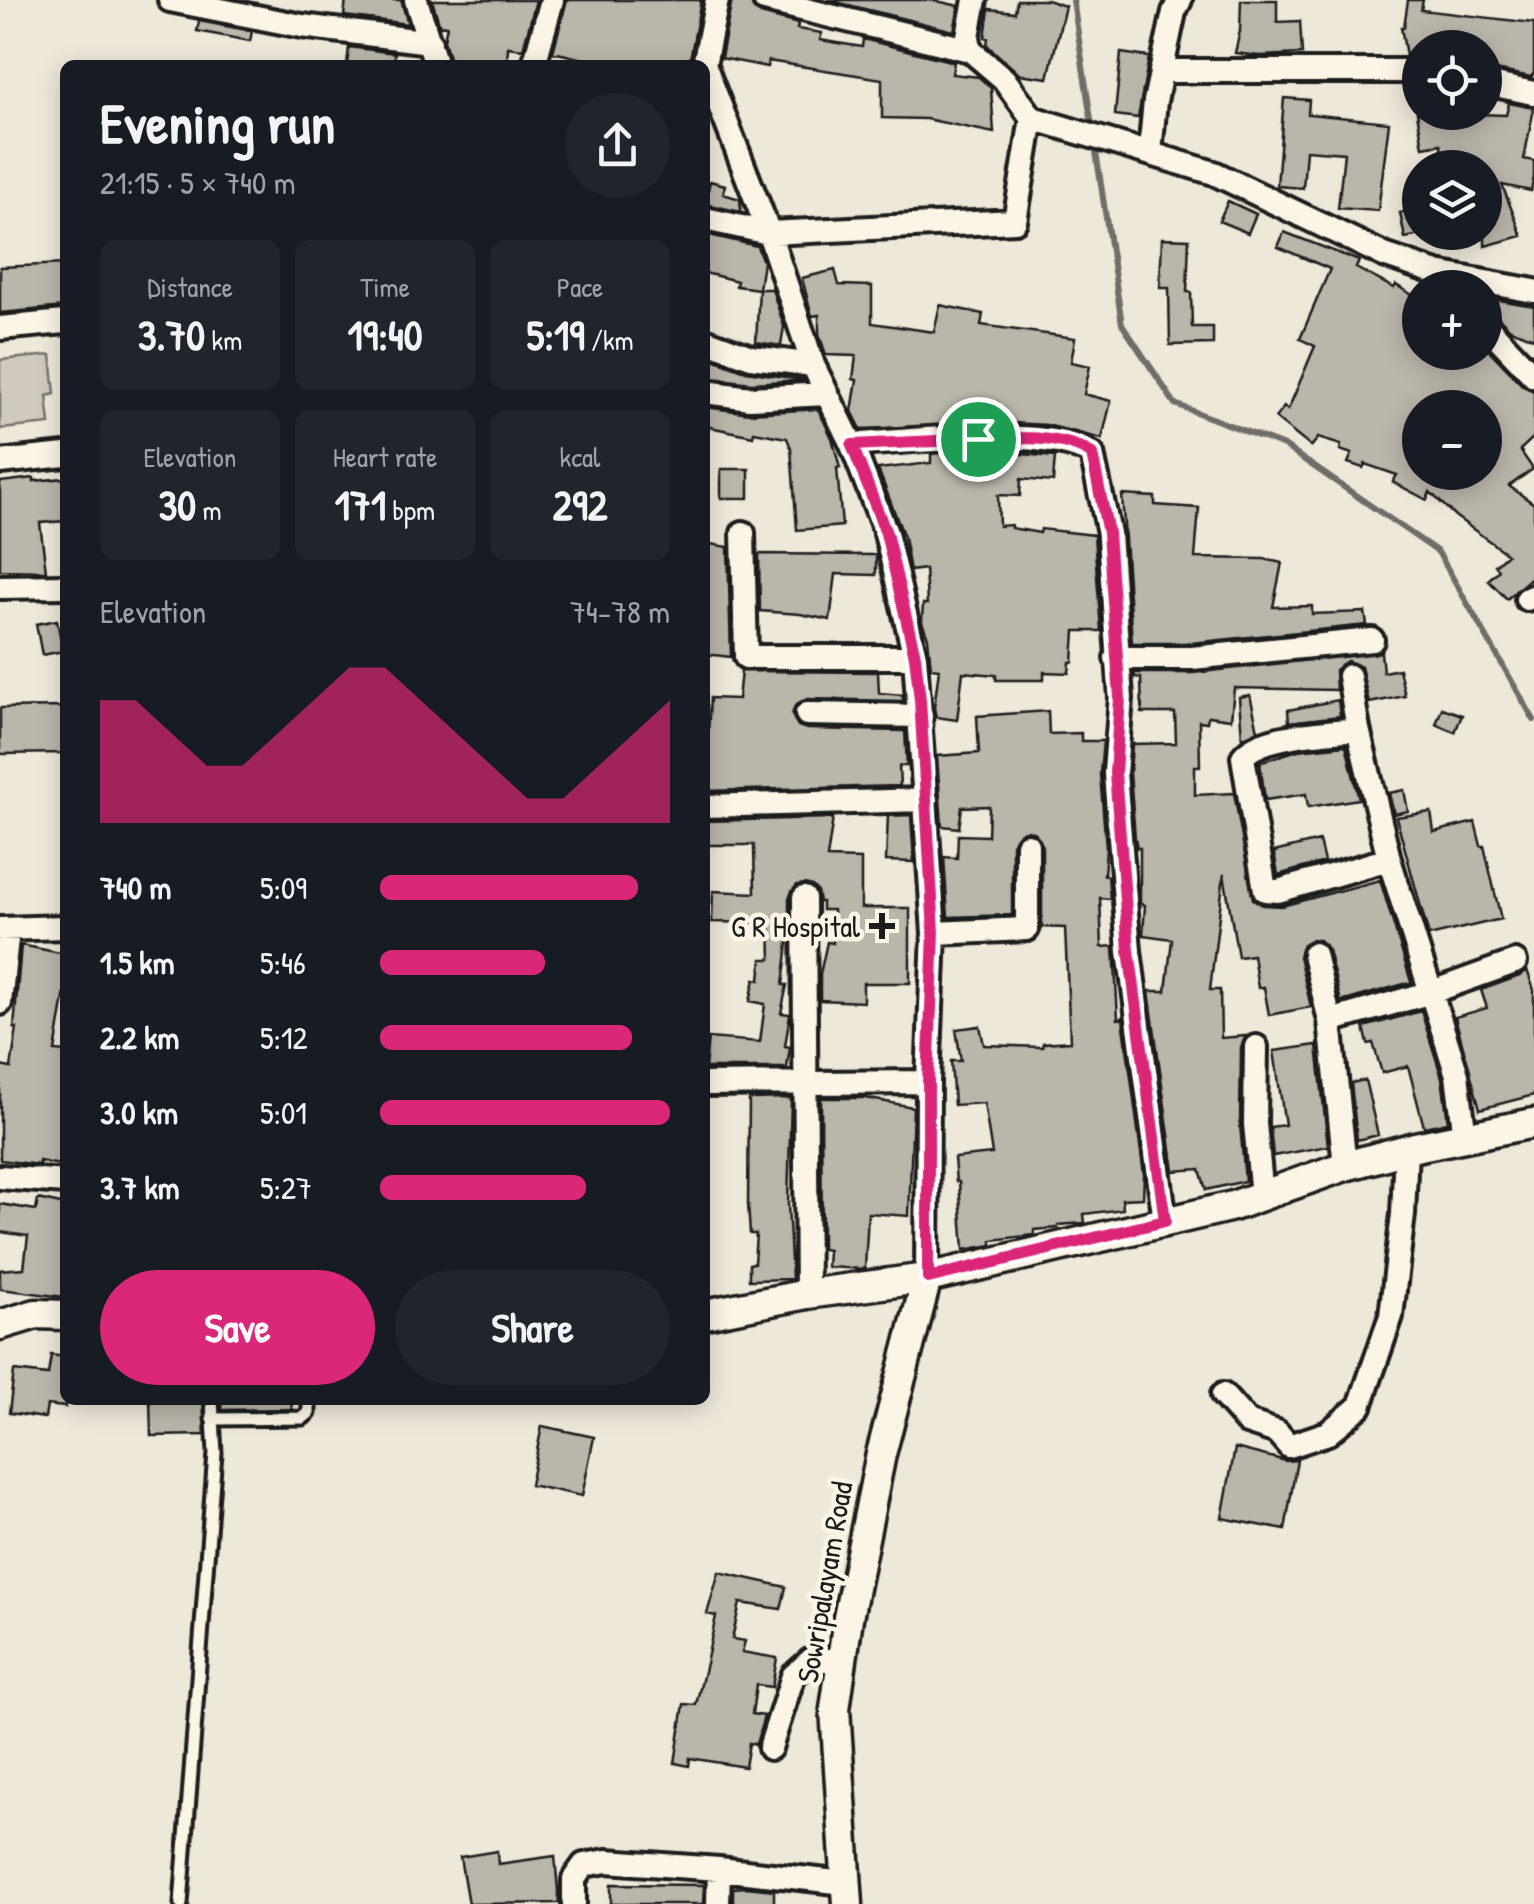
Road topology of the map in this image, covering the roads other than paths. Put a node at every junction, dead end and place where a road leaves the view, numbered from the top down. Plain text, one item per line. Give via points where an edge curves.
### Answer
1 (170, 0) edge
2 (416, 0) edge
3 (552, 0) edge
4 (718, 0) edge
5 (765, 0) edge
6 (975, 0) edge
7 (1176, 4) edge
8 (970, 50) junction
9 (433, 54) edge
10 (535, 60) edge
11 (706, 60) edge
12 (1162, 71) junction
13 (1402, 71) edge
14 (710, 79) edge
15 (1502, 86) edge
16 (1534, 93) edge
17 (1032, 118) junction
18 (1150, 152) junction
19 (710, 220) edge
20 (769, 233) junction
21 (1420, 270) edge
22 (1502, 287) edge
23 (1534, 291) edge
24 (60, 322) edge
25 (0, 328) edge
26 (710, 342) edge
27 (1502, 342) edge
28 (813, 365) junction
29 (1534, 376) edge
30 (710, 393) edge
31 (826, 394) junction
32 (852, 445) junction
33 (60, 456) edge
34 (0, 462) edge
35 (743, 533) dead end
36 (60, 586) edge
37 (0, 588) edge
38 (1372, 640) dead end
39 (915, 656) junction
40 (1116, 658) junction
41 (1349, 676) dead end
42 (807, 714) dead end
43 (921, 716) junction
44 (1358, 729) junction
45 (926, 800) junction
46 (710, 806) edge
47 (1027, 845) dead end
48 (1389, 860) junction
49 (804, 898) dead end
50 (60, 928) edge
51 (4, 929) edge
52 (934, 932) junction
53 (1314, 954) dead end
54 (1515, 962) dead end
55 (1432, 992) junction
56 (0, 1003) edge
57 (1330, 1021) junction
58 (1256, 1046) dead end
59 (928, 1082) junction
60 (804, 1083) junction
61 (710, 1084) edge
62 (1534, 1123) edge
63 (1465, 1137) junction
64 (1406, 1150) junction
65 (1344, 1166) junction
66 (0, 1178) edge
67 (60, 1182) edge
68 (1262, 1196) junction
69 (1165, 1221) junction
70 (928, 1278) junction
71 (807, 1294) junction
72 (710, 1313) edge
73 (60, 1315) edge
74 (0, 1325) edge
75 (1223, 1395) dead end
76 (212, 1405) edge
77 (309, 1405) edge
78 (212, 1419) junction
79 (842, 1660) junction
80 (770, 1748) dead end
81 (719, 1869) junction
82 (846, 1894) edge
83 (181, 1904) edge
84 (574, 1904) edge
85 (718, 1904) edge

1 - 9 street
2 - 9 street
3 - 10 street
4 - 11 street
5 - 8 street
6 - 8 street
7 - 12 street
8 - 17 street via 1004,79
12 - 13 street
12 - 18 street
14 - 20 street
15 - 16 street
17 - 18 street
17 - 20 street via 1015,220
18 - 21 street via 1214,173
19 - 20 street
20 - 28 street
22 - 23 street
24 - 25 street
26 - 28 street
27 - 29 street
28 - 31 street
30 - 31 street
31 - 32 street
32 - 39 street via 886,533
32 - 40 street via 1010,438 1080,446 1092,454 1108,533
33 - 34 street
35 - 39 street via 746,657
36 - 37 street
38 - 40 street via 1262,653
39 - 43 street
40 - 69 street via 1115,773 1127,931
41 - 44 street
42 - 43 street
43 - 45 street
44 - 48 street
44 - 48 street via 1266,742 1243,757 1265,890
45 - 46 street
45 - 52 street
47 - 52 street via 1028,929
48 - 55 street
49 - 60 street
50 - 51 street
51 - 56 street
52 - 59 street
53 - 57 street
54 - 55 street
55 - 57 street
55 - 63 street
57 - 65 street
58 - 68 street
59 - 60 street
59 - 70 street
60 - 61 street
60 - 71 street
62 - 63 street
63 - 64 street
64 - 65 street
64 - 75 street via 1391,1316 1360,1406 1328,1432 1289,1446 1276,1432 1247,1422
65 - 68 street
66 - 67 street
68 - 69 street
69 - 70 street
70 - 71 street
70 - 79 street, Sowripalayam Road via 881,1454
71 - 72 street
73 - 74 street
76 - 78 lane
77 - 78 lane via 302,1418
78 - 83 lane via 215,1453
79 - 80 street via 812,1660 793,1676
79 - 82 street, Sowripalayam Road via 835,1709
81 - 82 street
81 - 84 street via 584,1865 574,1879
81 - 85 street

